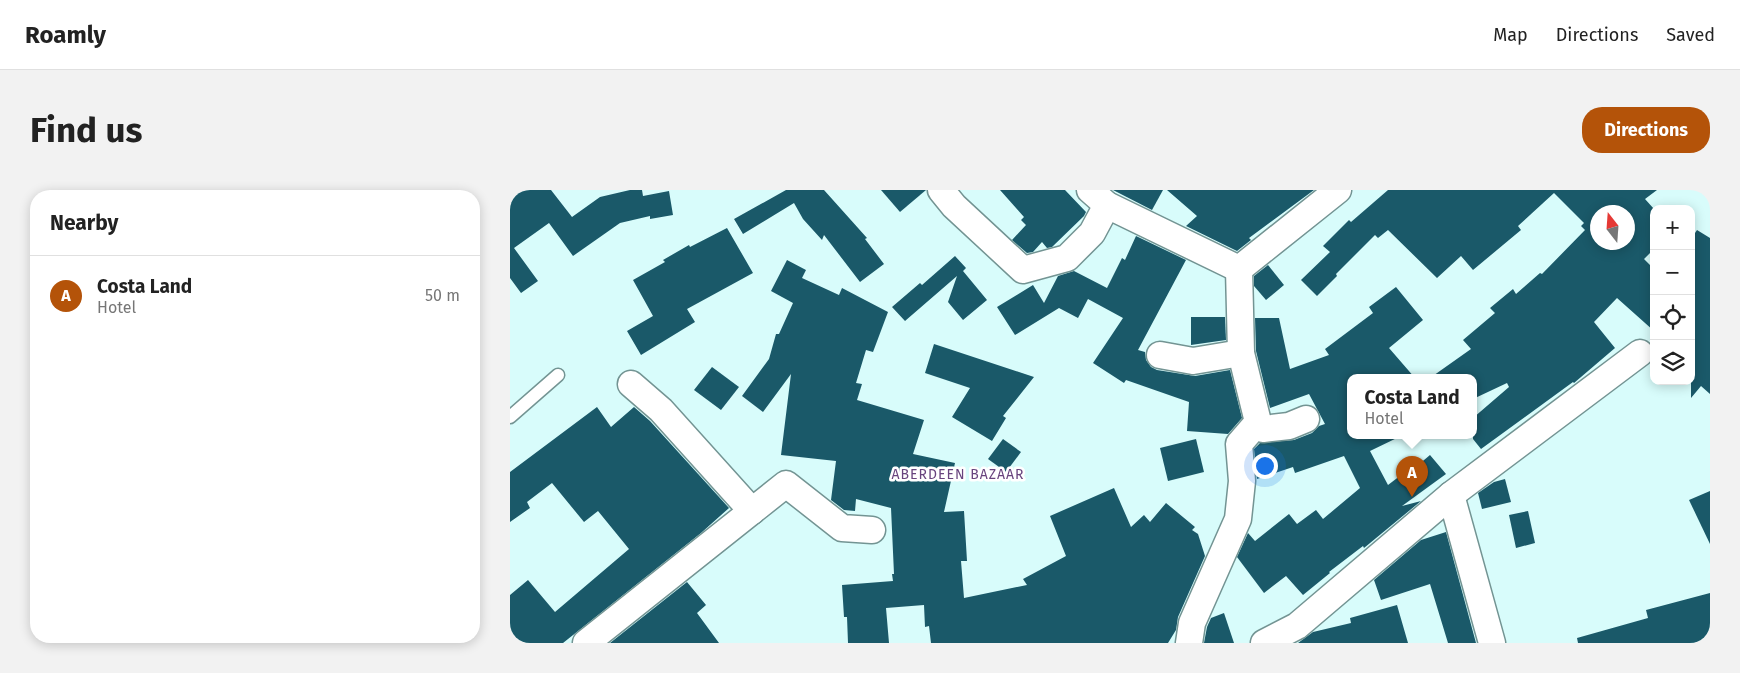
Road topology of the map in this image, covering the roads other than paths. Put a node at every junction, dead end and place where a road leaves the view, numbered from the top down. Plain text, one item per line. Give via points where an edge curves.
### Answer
1 (941, 190) edge
2 (1338, 190) edge
3 (1098, 198) edge
4 (1239, 269) junction
5 (1640, 353) dead end
6 (1241, 354) junction
7 (1160, 355) dead end
8 (558, 374) dead end
9 (631, 384) dead end
10 (510, 417) edge
11 (1306, 419) dead end
12 (1258, 422) junction
13 (1451, 495) junction
14 (752, 511) junction
15 (872, 530) dead end
16 (586, 643) edge
17 (1189, 643) edge
18 (1264, 643) edge
19 (1492, 643) edge

1 - 3 street via 1023,270 1067,258 1092,233
2 - 4 street
3 - 4 street
4 - 6 street
5 - 13 street
6 - 7 street via 1193,361
6 - 12 street
8 - 10 lane
9 - 14 street via 662,410
11 - 12 street via 1289,426 1262,429
12 - 17 street via 1239,444 1242,481 1238,520 1192,623
13 - 18 street via 1297,626
13 - 19 street
14 - 15 street via 786,484 842,528
14 - 16 street

